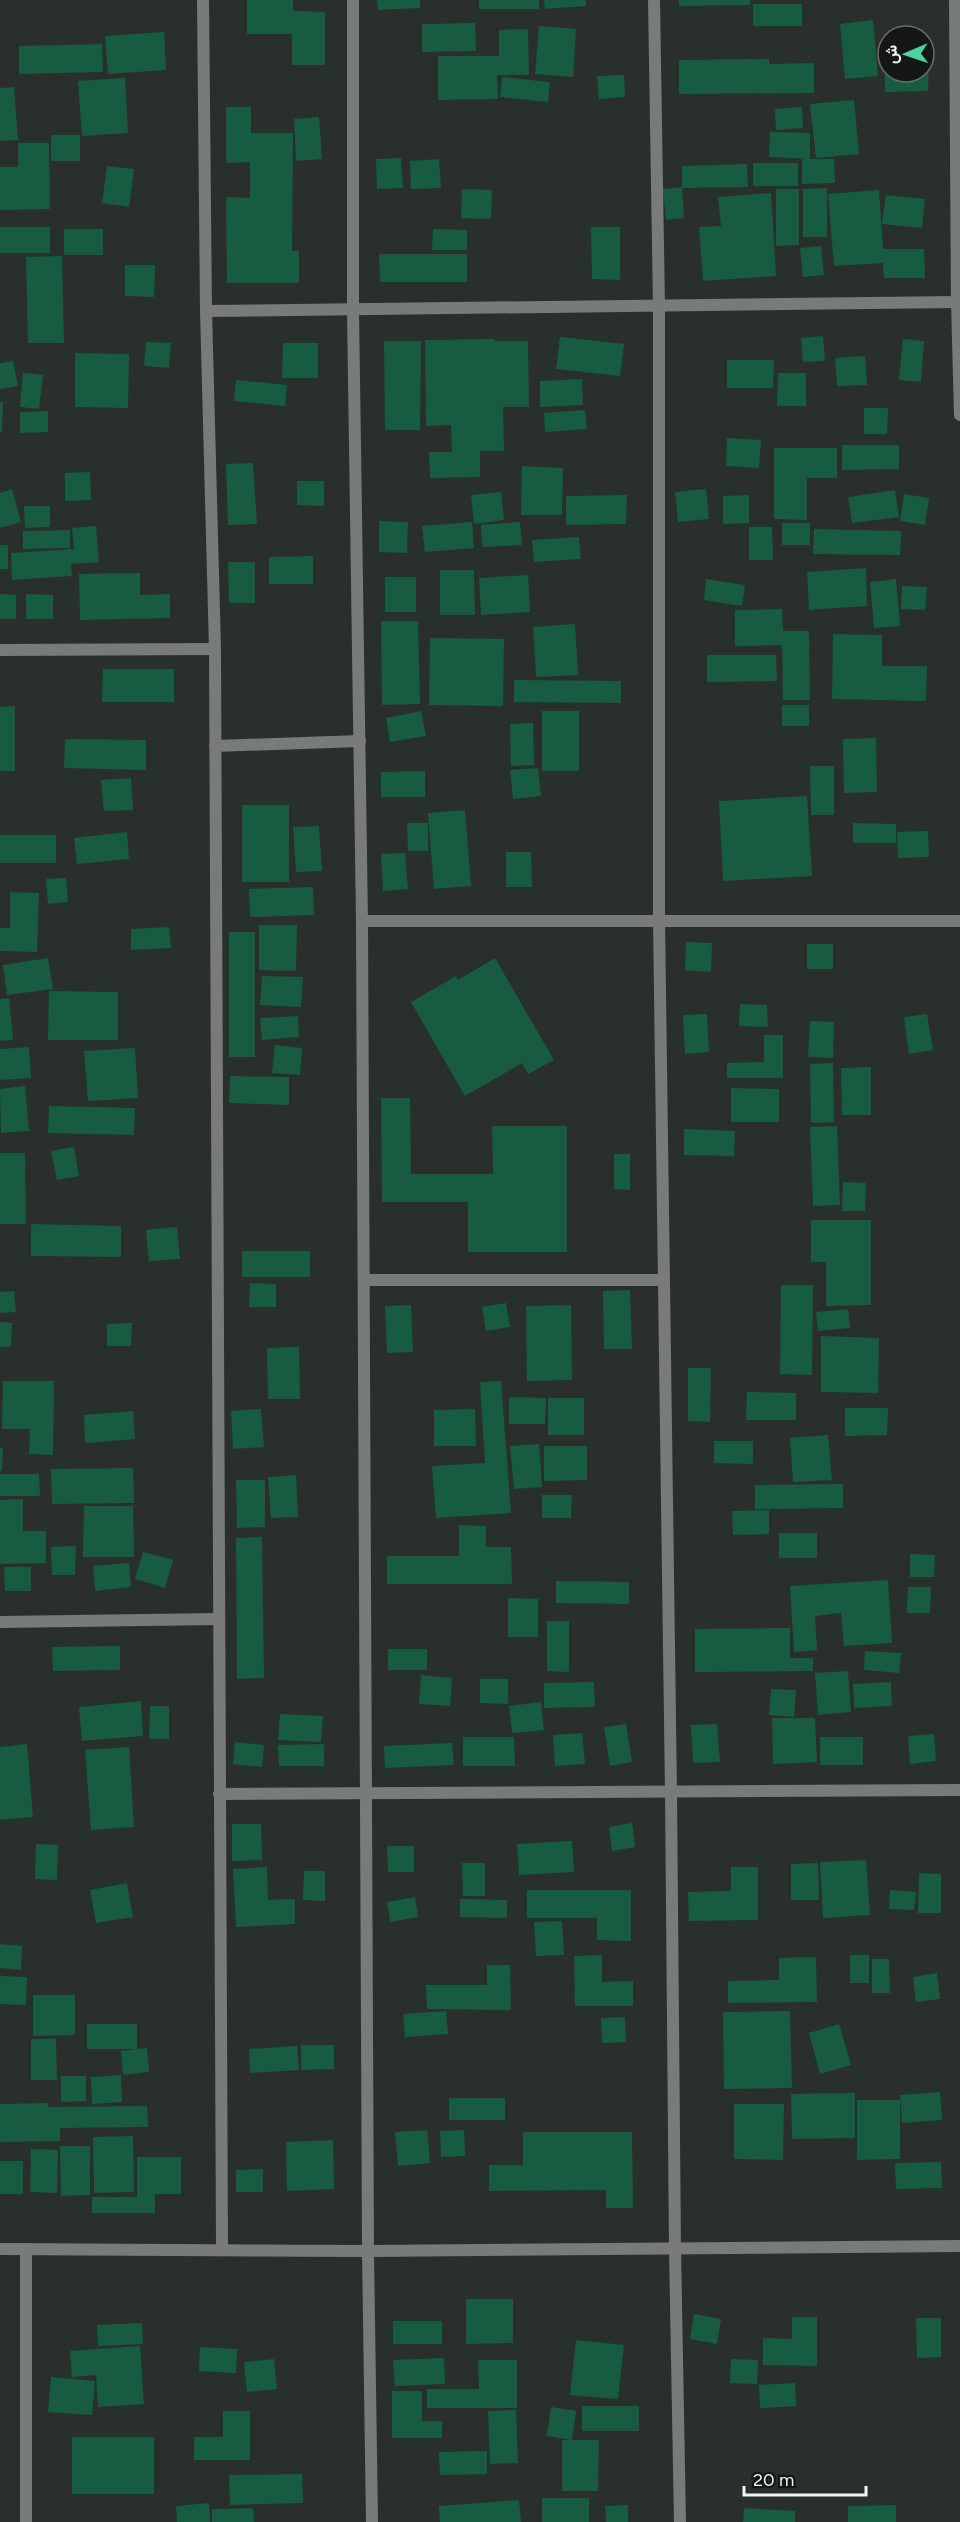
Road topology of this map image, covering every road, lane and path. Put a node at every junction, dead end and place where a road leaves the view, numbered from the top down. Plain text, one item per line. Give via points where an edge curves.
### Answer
1 (203, 0) edge
2 (353, 0) edge
3 (654, 0) edge
4 (956, 0) edge
5 (957, 302) junction
6 (659, 307) junction
7 (352, 310) junction
8 (206, 311) junction
9 (960, 415) edge
10 (215, 649) junction
11 (0, 650) edge
12 (360, 741) junction
13 (215, 746) junction
14 (659, 920) junction
15 (362, 921) junction
16 (960, 921) edge
17 (364, 1280) junction
18 (664, 1280) junction
19 (219, 1619) junction
20 (0, 1622) edge
21 (960, 1790) edge
22 (365, 1792) junction
23 (671, 1792) junction
24 (219, 1794) junction
25 (960, 2246) edge
26 (0, 2249) edge
27 (26, 2249) junction
28 (675, 2249) junction
29 (222, 2250) junction
30 (368, 2252) junction
31 (26, 2522) edge
32 (372, 2522) edge
33 (680, 2522) edge

1 - 8 street
2 - 7 street
3 - 6 street
4 - 5 street
5 - 6 street
5 - 9 street
6 - 7 street
6 - 14 street
7 - 8 street
7 - 12 street
8 - 10 street
10 - 11 street
10 - 13 street
12 - 13 street
12 - 15 street
13 - 19 street
14 - 15 street
14 - 16 street
14 - 18 street
15 - 17 street
17 - 18 street
17 - 22 street
18 - 23 street
19 - 20 street
19 - 24 street
21 - 23 street
22 - 23 street
22 - 24 street
22 - 30 street
23 - 28 street
24 - 29 street
25 - 28 street
26 - 27 street
27 - 29 street
27 - 31 street
28 - 30 street
28 - 33 street
29 - 30 street
30 - 32 street

